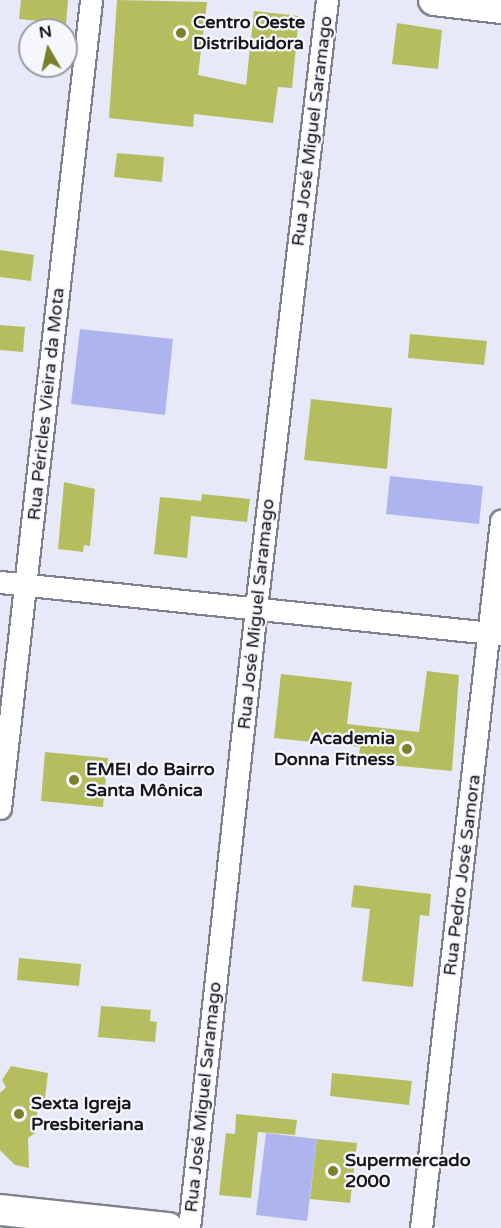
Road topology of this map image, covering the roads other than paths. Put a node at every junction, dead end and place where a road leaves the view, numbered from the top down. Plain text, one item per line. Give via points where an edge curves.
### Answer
1 (91, 0) edge
2 (327, 0) edge
3 (434, 0) edge
4 (501, 8) edge
5 (501, 521) edge
6 (0, 582) edge
7 (27, 586) junction
8 (256, 608) junction
9 (495, 633) edge
10 (0, 808) edge
11 (0, 1210) edge
12 (168, 1228) edge
13 (189, 1228) edge
14 (421, 1228) edge

1 - 7 street, Rua Péricles Vieira da Mota
2 - 8 street, Rua José Miguel Saramago
3 - 4 street
5 - 9 street, Rua Pedro José Samora
6 - 7 street
7 - 8 street
7 - 10 street, Rua Péricles Vieira da Mota
8 - 9 street
8 - 13 street, Rua José Miguel Saramago
9 - 14 street, Rua Pedro José Samora
11 - 12 street

